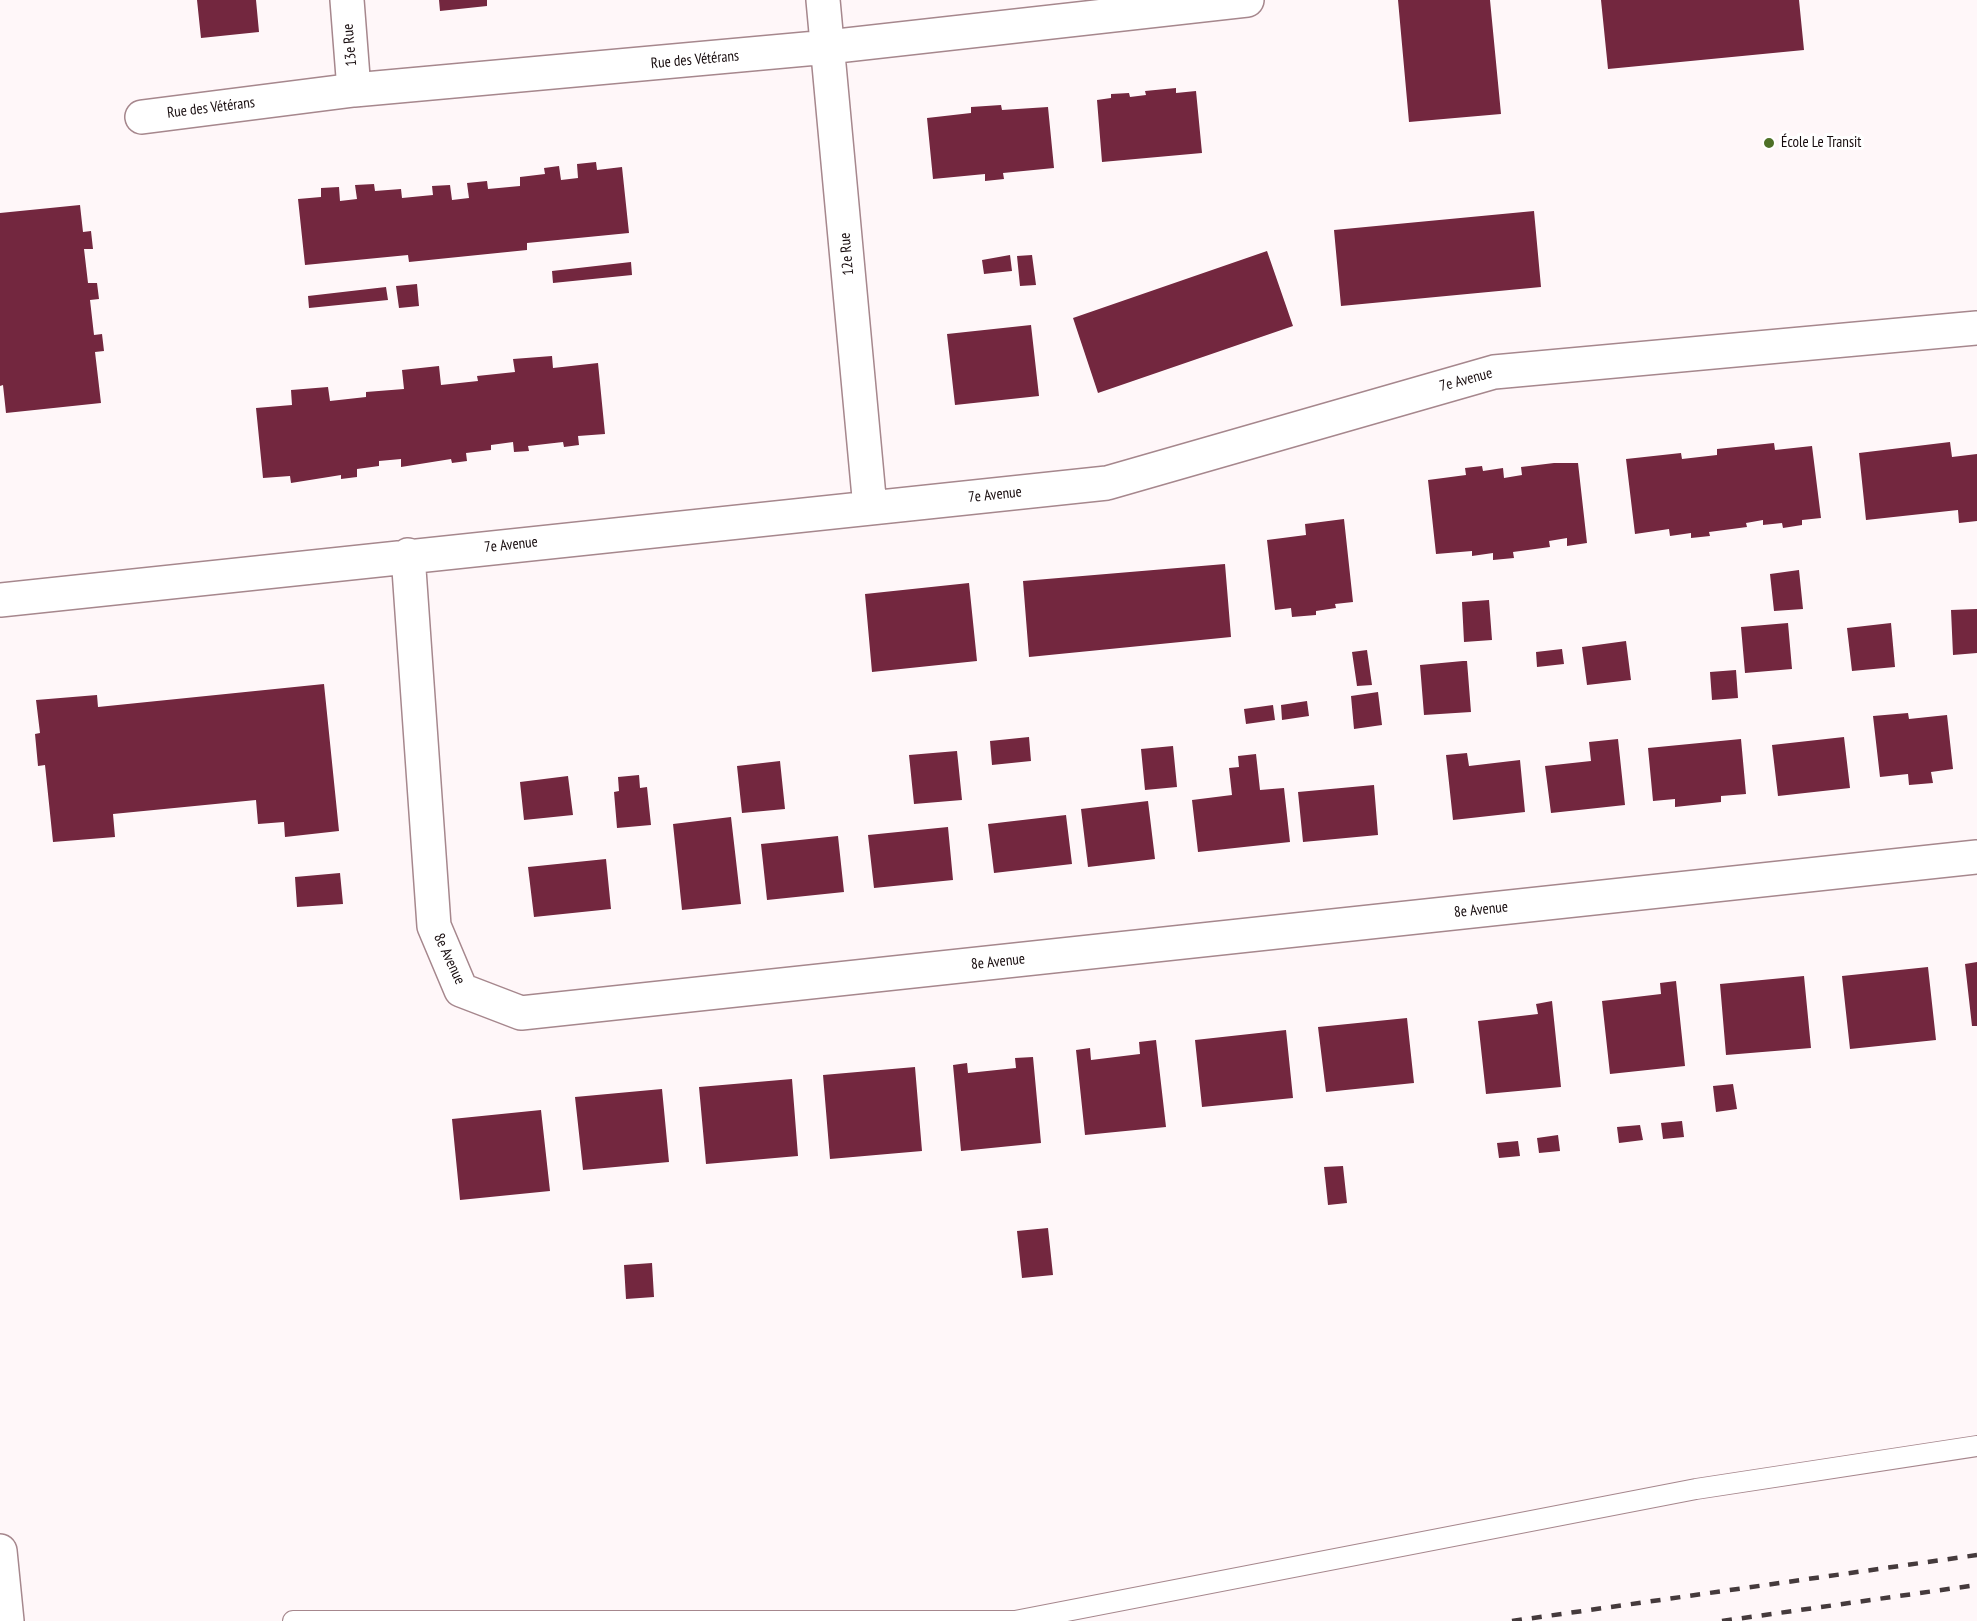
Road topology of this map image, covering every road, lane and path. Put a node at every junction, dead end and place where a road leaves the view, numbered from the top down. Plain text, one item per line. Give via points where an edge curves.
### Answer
1 (347, 0) edge
2 (823, 0) edge
3 (1247, 0) edge
4 (828, 47) junction
5 (354, 90) junction
6 (142, 117) dead end
7 (1977, 328) edge
8 (870, 508) junction
9 (408, 555) junction
10 (0, 600) edge
11 (1977, 857) edge
12 (1977, 1446) edge
13 (0, 1551) edge
14 (7, 1621) edge
15 (293, 1621) edge

1 - 5 street, 13e Rue
2 - 4 street, 12e Rue
3 - 4 street, Rue des Vétérans
4 - 5 street, Rue des Vétérans
4 - 8 street, 12e Rue
5 - 6 street, Rue des Vétérans
7 - 8 street, 7e Avenue via 1494,372 1107,483
8 - 9 street, 7e Avenue
9 - 10 street, 7e Avenue
9 - 11 street, 8e Avenue via 434,926 461,990 521,1013
12 - 15 lane via 1696,1489 1015,1621
13 - 14 street

